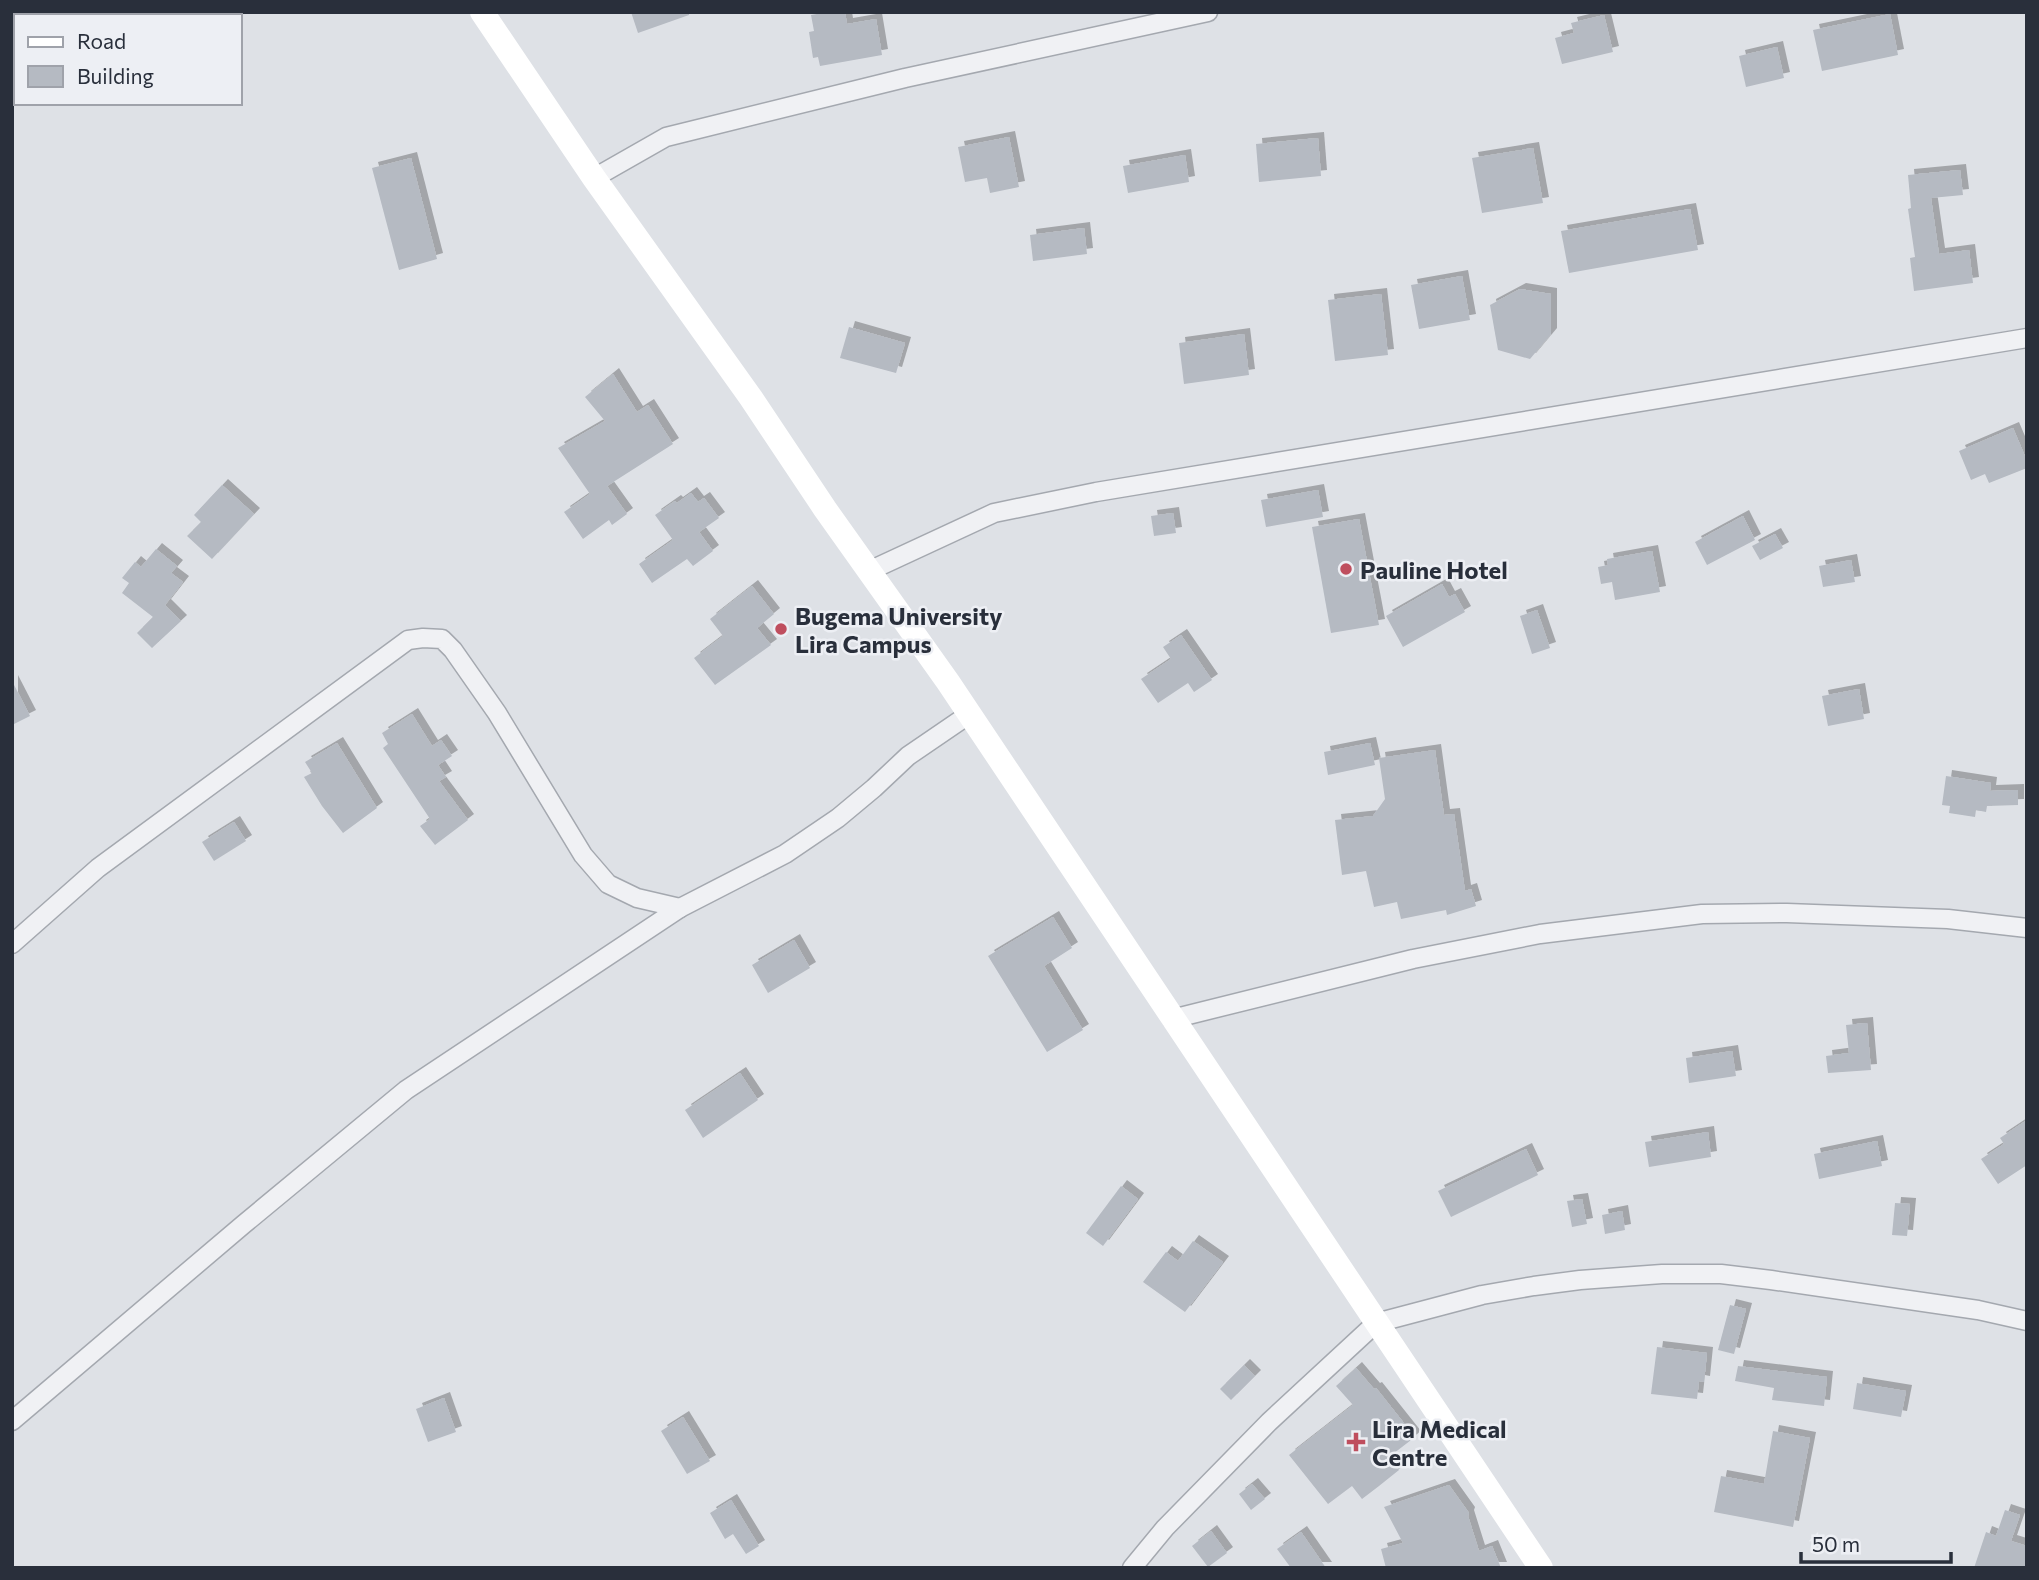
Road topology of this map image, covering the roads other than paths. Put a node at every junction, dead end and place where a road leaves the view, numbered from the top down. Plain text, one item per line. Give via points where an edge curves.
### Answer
1 (482, 12) edge
2 (1208, 12) edge
3 (594, 178) junction
4 (2027, 338) edge
5 (869, 570) junction
6 (968, 715) junction
7 (680, 908) junction
8 (2027, 928) edge
9 (12, 944) edge
10 (1172, 1019) junction
11 (2027, 1321) edge
12 (1376, 1323) junction
13 (12, 1421) edge
14 (1132, 1568) edge
15 (1541, 1568) edge

1 - 3 street
2 - 3 street via 905,78 666,137
3 - 5 street
4 - 5 street via 1096,492 994,513
5 - 6 street
6 - 7 street via 908,756 838,818 785,854
6 - 10 street
7 - 9 street via 637,898 608,884 583,855 453,650 442,639 423,638 408,640 98,868
7 - 13 street via 406,1090
8 - 10 street via 1948,919 1787,913 1689,915 1541,934 1413,959
10 - 12 street
11 - 12 street via 1771,1280 1662,1274 1534,1286
12 - 14 street via 1269,1422
12 - 15 street

